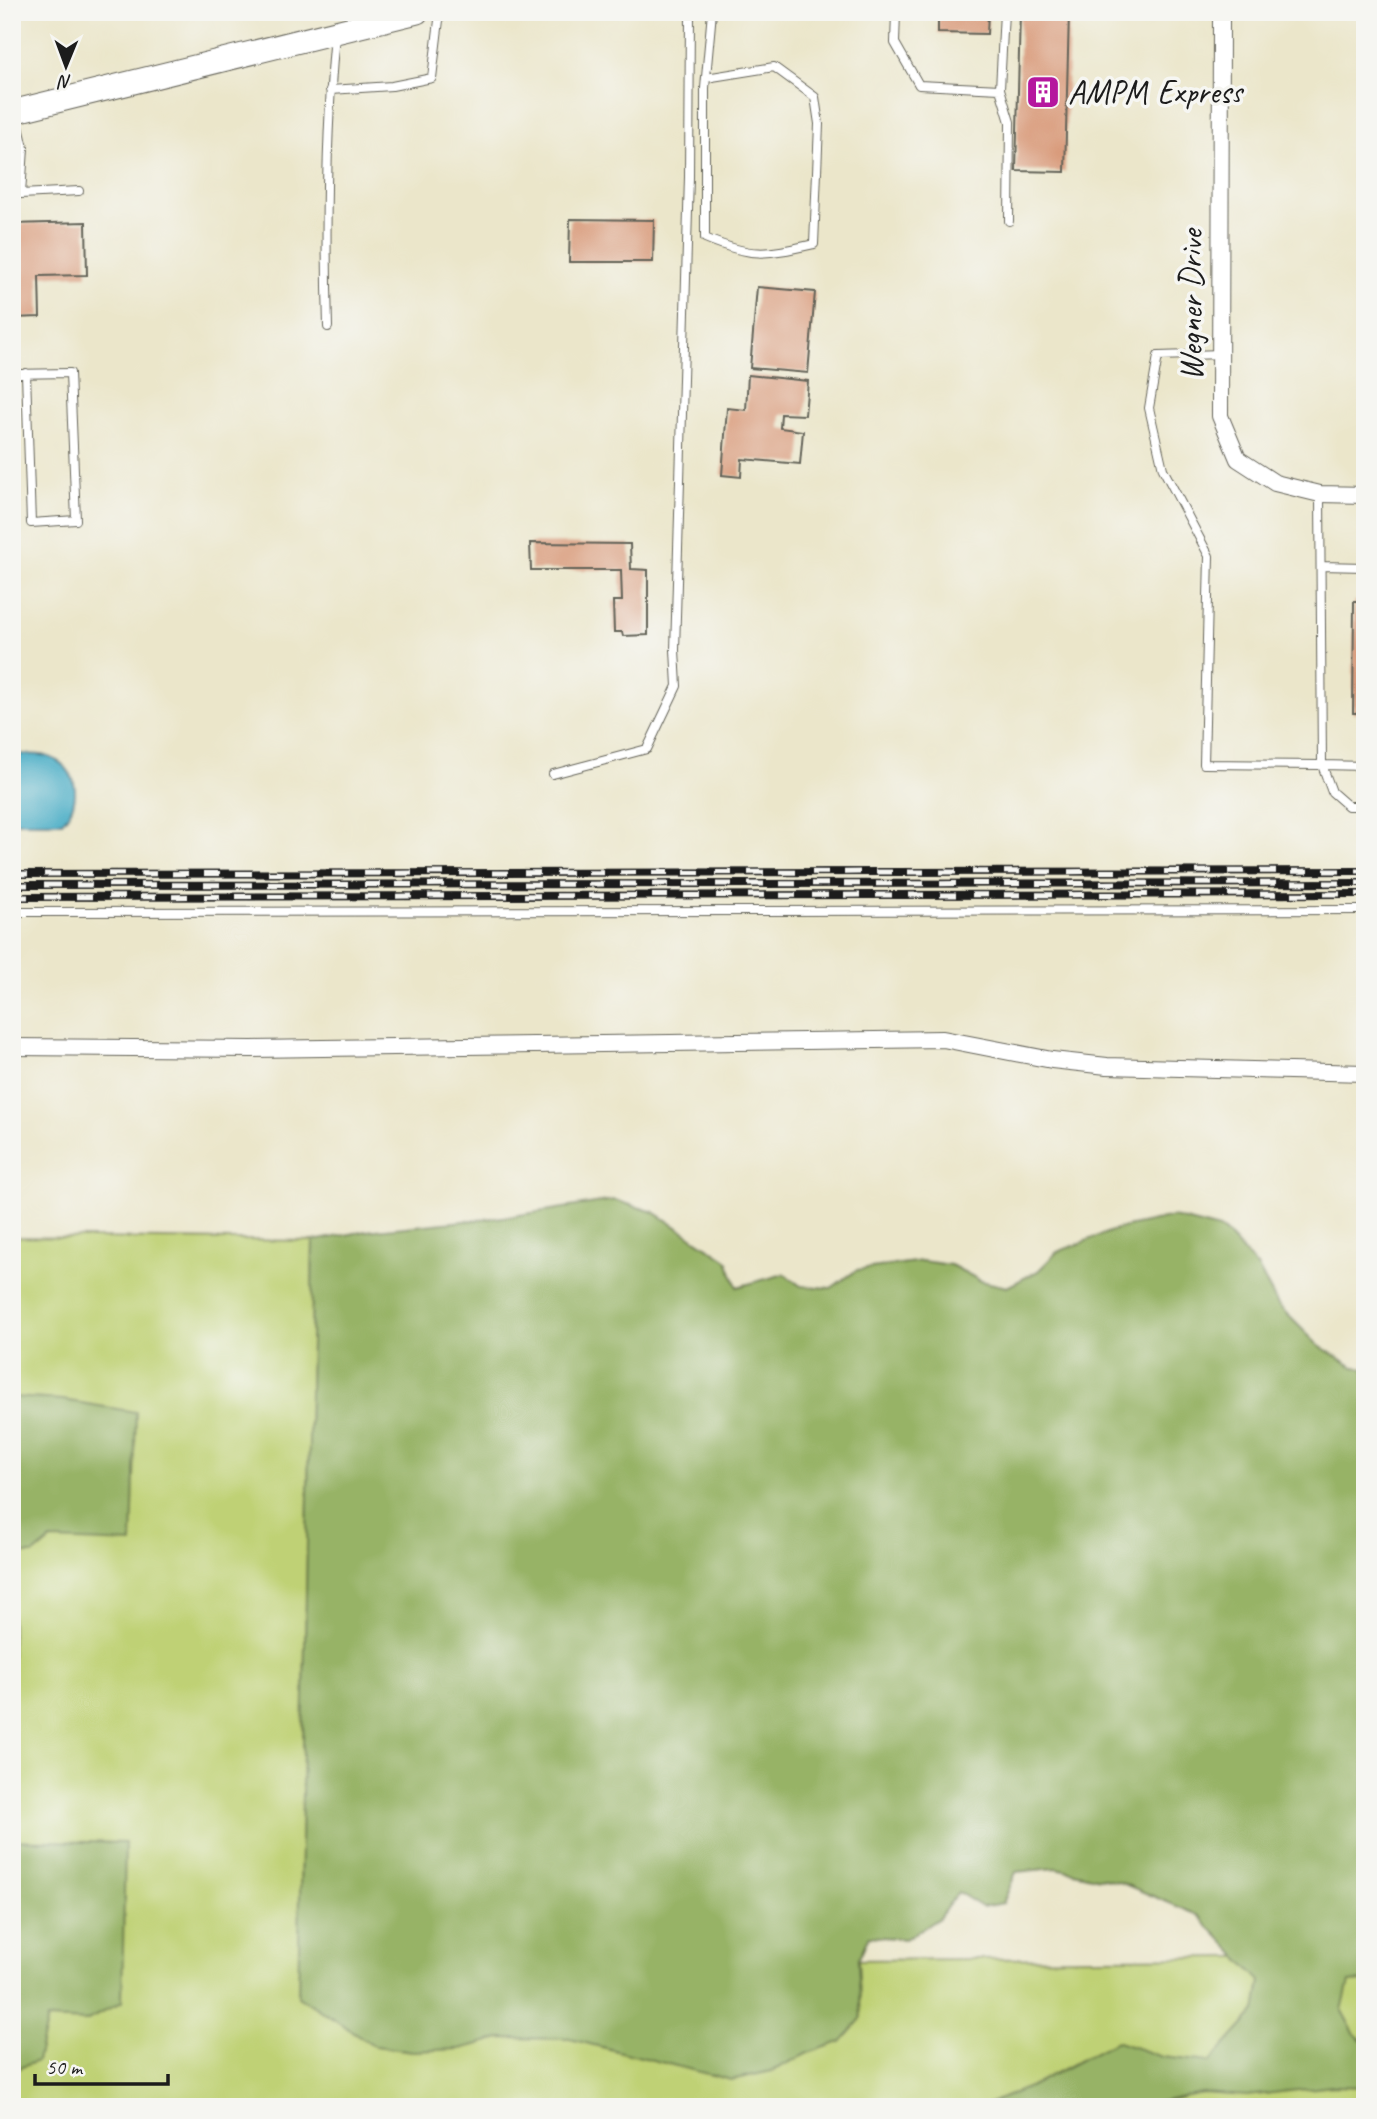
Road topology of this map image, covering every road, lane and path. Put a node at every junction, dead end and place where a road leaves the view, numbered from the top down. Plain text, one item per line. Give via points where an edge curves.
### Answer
1 (417, 12) edge
2 (440, 12) edge
3 (690, 12) edge
4 (712, 12) edge
5 (896, 12) edge
6 (1004, 12) edge
7 (1221, 12) edge
8 (336, 32) junction
9 (706, 78) junction
10 (1000, 89) junction
11 (330, 90) junction
12 (14, 111) edge
13 (79, 191) dead end
14 (17, 195) edge
15 (1009, 220) dead end
16 (328, 327) dead end
17 (1222, 354) junction
18 (26, 373) junction
19 (12, 374) edge
20 (1320, 494) junction
21 (1365, 495) edge
22 (1321, 566) junction
23 (1365, 567) edge
24 (1322, 765) junction
25 (1365, 766) edge
26 (553, 774) dead end
27 (1365, 806) edge
28 (1365, 910) edge
29 (12, 912) edge
30 (12, 1046) edge
31 (1365, 1073) edge

1 - 8 main road
2 - 11 lane via 432,78
3 - 26 lane via 677,686 648,749
4 - 9 lane
5 - 10 lane via 895,43 919,85
6 - 10 lane
7 - 17 street, Wegner Drive
8 - 11 lane
8 - 12 main road
9 - 9 lane via 705,238 736,251 764,255 814,244 819,124 815,97 774,67
10 - 15 lane via 1010,122
11 - 16 lane via 325,242
12 - 14 lane via 24,148
13 - 14 lane
17 - 20 street, Wegner Drive via 1220,416 1238,459 1275,483
17 - 24 lane via 1158,356 1149,408 1163,469 1209,556 1204,764
18 - 18 lane via 31,523 76,520 70,373
18 - 19 lane
20 - 21 street, Wegner Drive
20 - 22 lane
22 - 23 lane
22 - 24 lane
24 - 25 lane
24 - 27 lane via 1332,792 1348,806
28 - 29 lane
30 - 31 street via 252,1049 943,1039 1107,1066

